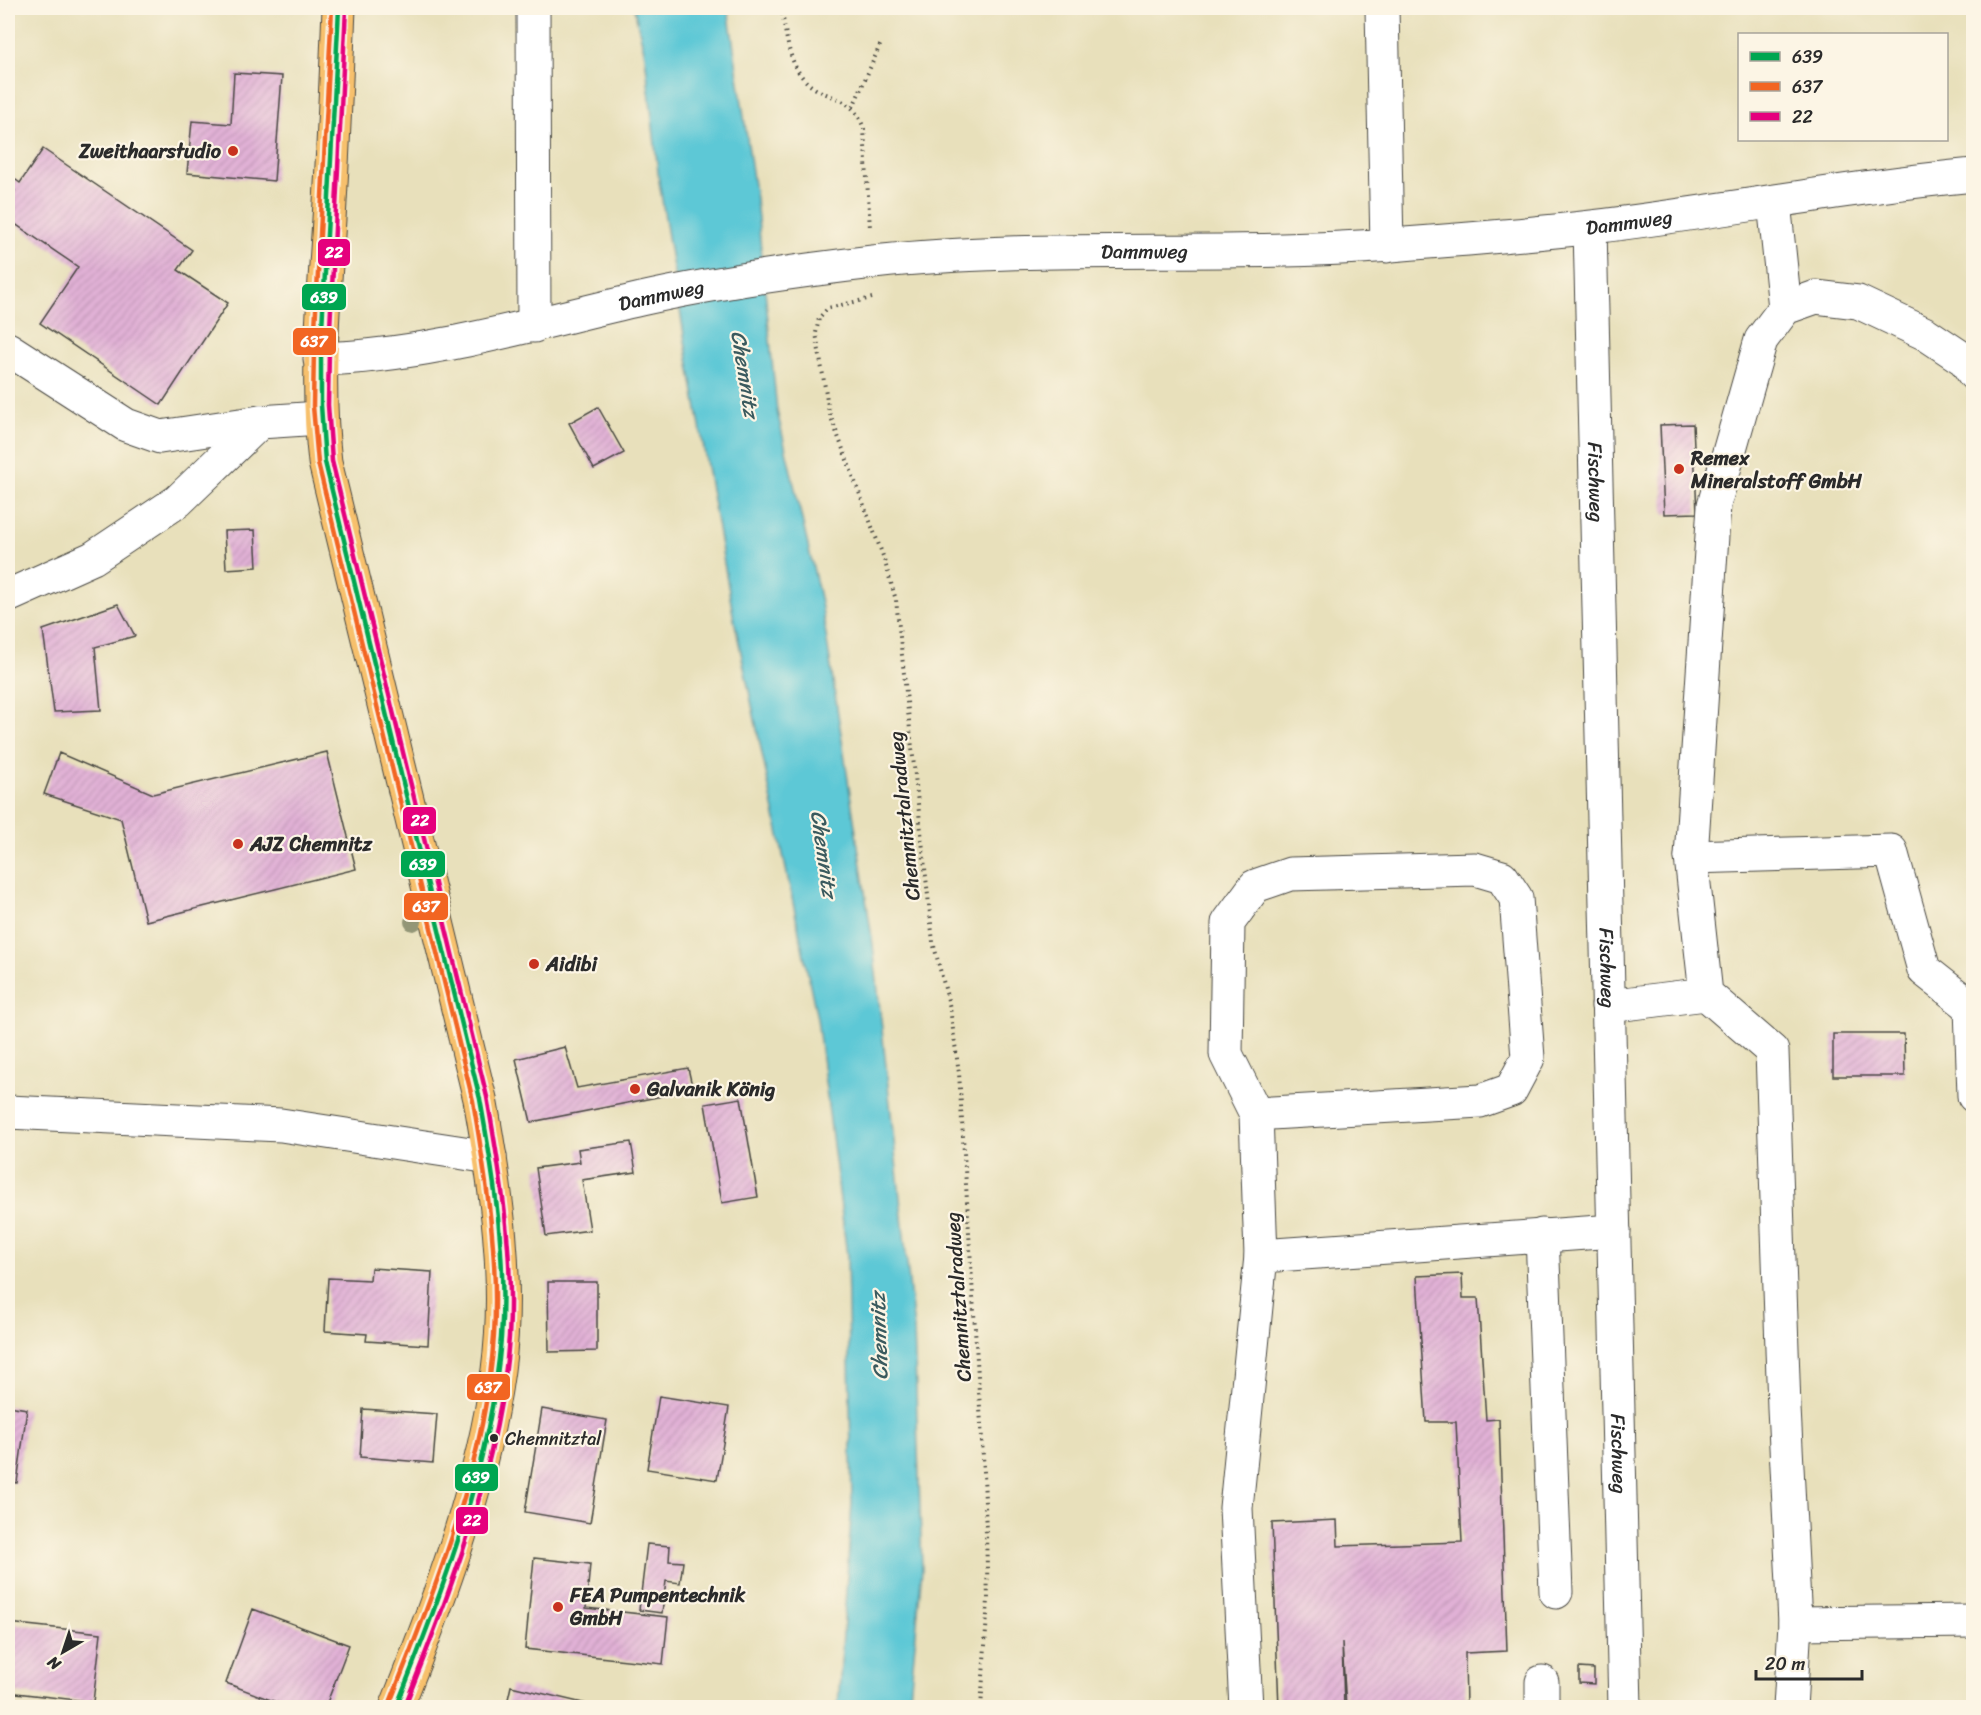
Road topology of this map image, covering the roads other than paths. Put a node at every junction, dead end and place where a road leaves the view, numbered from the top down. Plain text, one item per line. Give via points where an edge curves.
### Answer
1 (339, 8) edge
2 (532, 8) edge
3 (1382, 8) edge
4 (1974, 175) edge
5 (1774, 202) junction
6 (1590, 228) junction
7 (1387, 246) junction
8 (1785, 308) junction
9 (534, 326) junction
10 (8, 349) edge
11 (320, 358) junction
12 (1974, 374) edge
13 (320, 418) junction
14 (260, 422) junction
15 (8, 596) edge
16 (1691, 857) junction
17 (1706, 994) junction
18 (1608, 1006) junction
19 (1972, 1007) edge
20 (1974, 1096) edge
21 (8, 1112) edge
22 (1256, 1114) junction
23 (490, 1157) junction
24 (1614, 1230) junction
25 (1542, 1236) junction
26 (1261, 1256) junction
27 (1556, 1592) dead end
28 (1974, 1621) edge
29 (1795, 1623) junction
30 (396, 1707) edge
31 (1246, 1707) edge
32 (1625, 1707) edge
33 (1790, 1707) edge

1 - 11 main road
2 - 9 street
3 - 7 street
4 - 5 street, Dammweg
5 - 6 street, Dammweg
5 - 8 street
6 - 7 street, Dammweg
6 - 18 street, Fischweg
7 - 9 street, Dammweg via 981,253 873,262 790,272 644,298
8 - 12 street via 1816,297 1858,302 1926,334 1965,360
8 - 16 street via 1761,340 1714,505
9 - 11 street, Dammweg via 420,348 352,358
10 - 14 street via 126,425 160,437
11 - 13 main road
13 - 14 street
13 - 23 main road via 340,531 461,1015
14 - 15 street via 178,501 93,558
16 - 17 street
16 - 19 street via 1891,851 1924,970
17 - 18 street
17 - 29 street via 1772,1051
18 - 24 street, Fischweg
19 - 20 street
21 - 23 street via 281,1125
22 - 22 street via 1226,1054 1228,923 1254,886 1290,874 1475,869 1502,877 1516,898 1528,1058 1511,1090 1479,1101
22 - 26 street
23 - 30 main road via 502,1271 498,1368 479,1469 465,1518
24 - 25 street
24 - 32 street, Fischweg
25 - 26 street
25 - 27 street
26 - 31 street via 1236,1508
28 - 29 street
29 - 33 street

